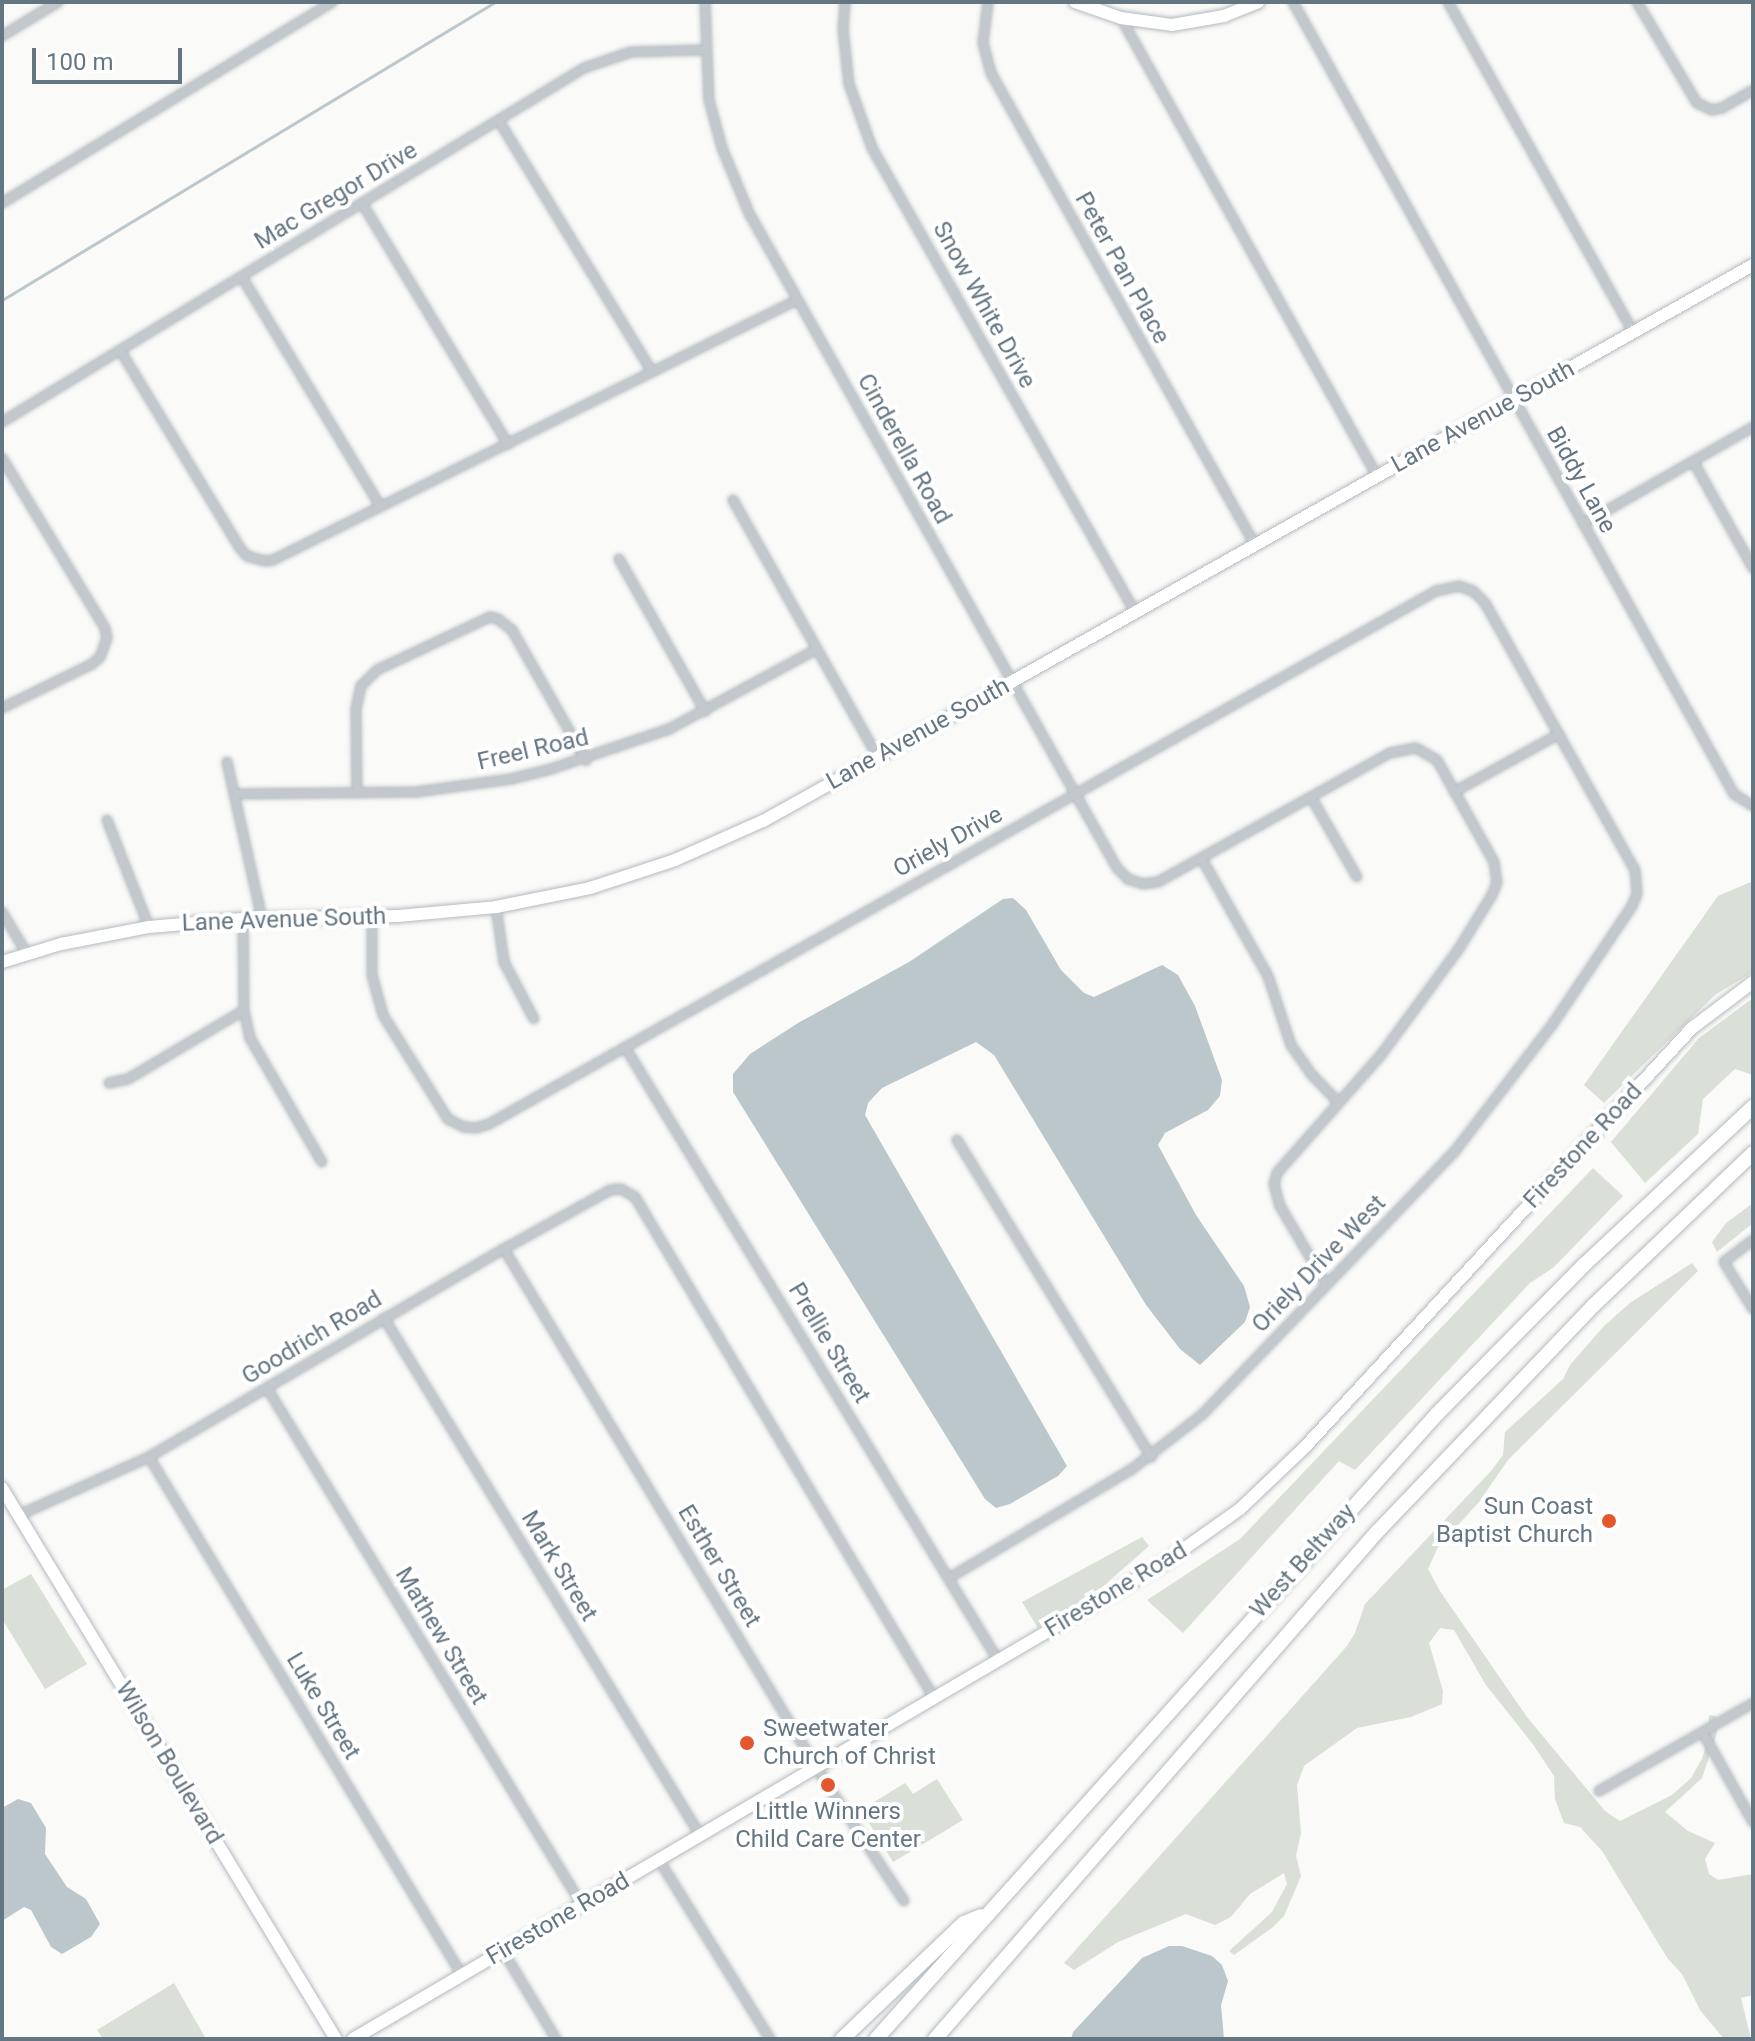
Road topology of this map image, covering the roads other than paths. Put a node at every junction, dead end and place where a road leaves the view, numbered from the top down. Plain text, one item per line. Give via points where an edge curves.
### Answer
1 (58, 2) edge
2 (333, 2) edge
3 (705, 2) edge
4 (845, 2) edge
5 (988, 2) edge
6 (1075, 2) edge
7 (1258, 2) edge
8 (1293, 2) edge
9 (1448, 2) edge
10 (1637, 2) edge
11 (1121, 18) junction
12 (2, 36) edge
13 (705, 50) junction
14 (1753, 90) edge
15 (499, 121) junction
16 (3, 199) edge
17 (362, 203) junction
18 (1753, 265) edge
19 (242, 277) junction
20 (797, 300) junction
21 (1633, 332) junction
22 (120, 350) junction
23 (652, 372) junction
24 (1513, 400) junction
25 (2, 422) edge
26 (1753, 427) edge
27 (508, 444) junction
28 (2, 458) edge
29 (1693, 461) junction
30 (1377, 476) junction
31 (733, 500) dead end
32 (380, 506) junction
33 (1583, 524) junction
34 (1255, 545) junction
35 (619, 559) dead end
36 (1753, 568) edge
37 (1135, 612) junction
38 (817, 649) junction
39 (1012, 682) junction
40 (2, 708) edge
41 (705, 711) junction
42 (1559, 734) junction
43 (878, 757) junction
44 (586, 760) junction
45 (227, 762) dead end
46 (1454, 792) junction
47 (357, 793) junction
48 (234, 794) junction
49 (1075, 794) junction
50 (1311, 797) junction
51 (1750, 806) edge
52 (107, 820) dead end
53 (1202, 859) junction
54 (1357, 877) dead end
55 (496, 907) junction
56 (2, 912) edge
57 (372, 917) junction
58 (262, 918) junction
59 (243, 919) junction
60 (149, 927) junction
61 (27, 954) junction
62 (2, 962) edge
63 (1753, 982) edge
64 (244, 1010) junction
65 (534, 1019) dead end
66 (625, 1047) junction
67 (109, 1083) dead end
68 (1338, 1102) junction
69 (1753, 1107) edge
70 (957, 1140) dead end
71 (1753, 1153) edge
72 (322, 1162) dead end
73 (1753, 1240) edge
74 (504, 1249) junction
75 (1326, 1284) junction
76 (1753, 1309) edge
77 (384, 1318) junction
78 (267, 1388) junction
79 (149, 1457) junction
80 (1151, 1457) junction
81 (2, 1488) edge
82 (19, 1515) junction
83 (949, 1578) junction
84 (998, 1660) junction
85 (934, 1698) junction
86 (1753, 1703) edge
87 (1703, 1733) junction
88 (817, 1766) junction
89 (1599, 1791) dead end
90 (1753, 1822) edge
91 (700, 1835) junction
92 (659, 1860) junction
93 (904, 1901) dead end
94 (582, 1905) junction
95 (985, 1915) junction
96 (503, 1951) junction
97 (462, 1975) junction
98 (976, 1996) junction
99 (336, 2039) edge
100 (353, 2039) edge
101 (556, 2039) edge
102 (770, 2039) edge
103 (842, 2039) edge
104 (876, 2039) edge
105 (935, 2039) edge
106 (947, 2039) edge

1 - 12 street
2 - 16 street
3 - 13 street, Cinderella Road
4 - 37 street, Snow White Drive via 849,84 872,148
5 - 34 street, Peter Pan Place via 983,43 991,73
6 - 11 street
7 - 11 street via 1198,22 1172,25
8 - 24 street, Biddy Lane
9 - 21 street
10 - 14 street via 1691,97 1704,107 1722,108
11 - 30 street
13 - 15 street, Mac Gregor Drive via 615,55 584,68
13 - 20 street, Cinderella Road via 709,100 726,159
15 - 17 street, Mac Gregor Drive
15 - 23 street
17 - 19 street, Mac Gregor Drive
17 - 27 street
18 - 21 street, Lane Avenue South
19 - 22 street, Mac Gregor Drive
19 - 32 street
20 - 23 street
20 - 39 street, Cinderella Road
21 - 24 street, Lane Avenue South
22 - 25 street, Mac Gregor Drive
22 - 32 street via 240,548 255,560 273,560
23 - 27 street
24 - 30 street, Lane Avenue South
24 - 33 street, Biddy Lane
26 - 29 street
27 - 32 street
28 - 40 street via 105,628 106,648 92,664
29 - 33 street
29 - 36 street
30 - 34 street, Lane Avenue South
31 - 38 street
33 - 51 street, Biddy Lane via 1734,794
34 - 37 street, Lane Avenue South
35 - 41 street
37 - 39 street, Lane Avenue South
38 - 41 street, Freel Road
38 - 43 street
39 - 43 street, Lane Avenue South
39 - 49 street, Cinderella Road
41 - 44 street, Freel Road
42 - 46 street
42 - 49 street, Oriely Drive via 1485,603 1459,586 1436,591
42 - 75 street, Oriely Drive West via 1635,870 1637,894 1485,1116
43 - 55 street, Lane Avenue South via 763,821 675,860 590,888
44 - 47 street, Freel Road via 487,783
44 - 47 street via 512,630 498,619 479,620 368,677 357,697
45 - 48 street
46 - 50 street via 1437,760 1416,748 1404,749
46 - 68 street via 1494,862 1497,883 1458,950 1381,1055
47 - 48 street, Freel Road
48 - 58 street
49 - 53 street, Cinderella Road via 1128,879 1158,882
49 - 66 street, Oriely Drive
50 - 53 street
50 - 54 street
52 - 60 street
53 - 68 street via 1268,976 1291,1045
55 - 57 street, Lane Avenue South
55 - 65 street via 504,962
56 - 61 street
57 - 58 street, Lane Avenue South
57 - 66 street, Oriely Drive via 377,1003 455,1124 489,1124
58 - 59 street, Lane Avenue South
59 - 60 street, Lane Avenue South
59 - 64 street
60 - 61 street, Lane Avenue South
61 - 62 street, Lane Avenue South
63 - 84 street, Firestone Road via 1692,1028 1267,1486 1187,1547
64 - 67 street via 128,1079
64 - 72 street via 254,1048
66 - 83 street, Prellie Street
68 - 75 street via 1281,1164 1274,1184 1280,1206
69 - 95 highway, West Beltway via 1596,1253 1437,1414
70 - 80 street
71 - 98 highway, West Beltway via 1594,1305 1377,1532
73 - 76 street via 1724,1262
74 - 77 street, Goodrich Road
74 - 85 street, Goodrich Road via 610,1190 635,1197
74 - 88 street, Esther Street
75 - 80 street, Oriely Drive West via 1204,1413
77 - 78 street, Goodrich Road
77 - 91 street, Mark Street
78 - 79 street, Goodrich Road
78 - 94 street, Mathew Street
79 - 82 street, Goodrich Road
79 - 97 street, Luke Street
80 - 83 street, Oriely Drive West
81 - 82 street, Wilson Boulevard
82 - 99 street, Wilson Boulevard
83 - 84 street, Prellie Street
84 - 85 street, Firestone Road
85 - 88 street, Firestone Road
86 - 87 street
87 - 89 street
87 - 90 street
88 - 91 street, Firestone Road
88 - 93 street, Esther Street
91 - 92 street, Firestone Road
92 - 94 street, Firestone Road
92 - 102 street
94 - 96 street, Firestone Road
95 - 103 highway via 964,1923
95 - 104 highway, West Beltway
96 - 97 street, Firestone Road
96 - 101 street
97 - 100 street, Firestone Road
98 - 105 highway, West Beltway
98 - 106 highway

